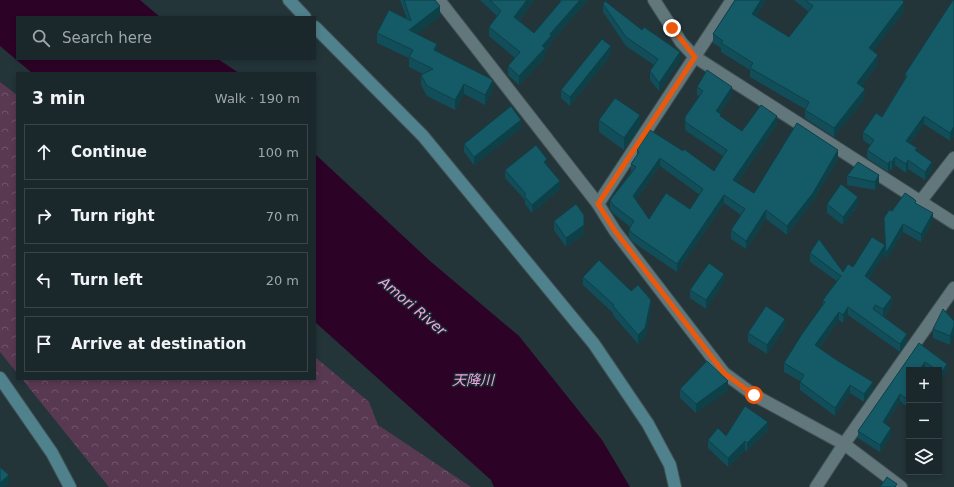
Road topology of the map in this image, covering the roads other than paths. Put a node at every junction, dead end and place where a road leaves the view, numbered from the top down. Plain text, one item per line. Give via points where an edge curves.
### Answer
1 (289, 0) edge
2 (439, 0) edge
3 (654, 0) edge
4 (732, 0) edge
5 (304, 16) edge
6 (316, 28) edge
7 (695, 57) junction
8 (954, 158) edge
9 (920, 202) junction
10 (598, 204) junction
11 (954, 223) edge
12 (954, 288) edge
13 (0, 378) edge
14 (844, 444) junction
15 (70, 487) edge
16 (676, 487) edge
17 (816, 487) edge
18 (901, 487) edge

1 - 5 street
2 - 10 street
3 - 7 street via 681,42
4 - 7 street
6 - 16 street via 423,136 594,344 648,424 670,465
7 - 9 street
7 - 10 street
8 - 9 street
9 - 11 street
10 - 14 street via 615,231 724,373 754,395
12 - 14 street
13 - 15 street via 52,453
14 - 17 street
14 - 18 street

